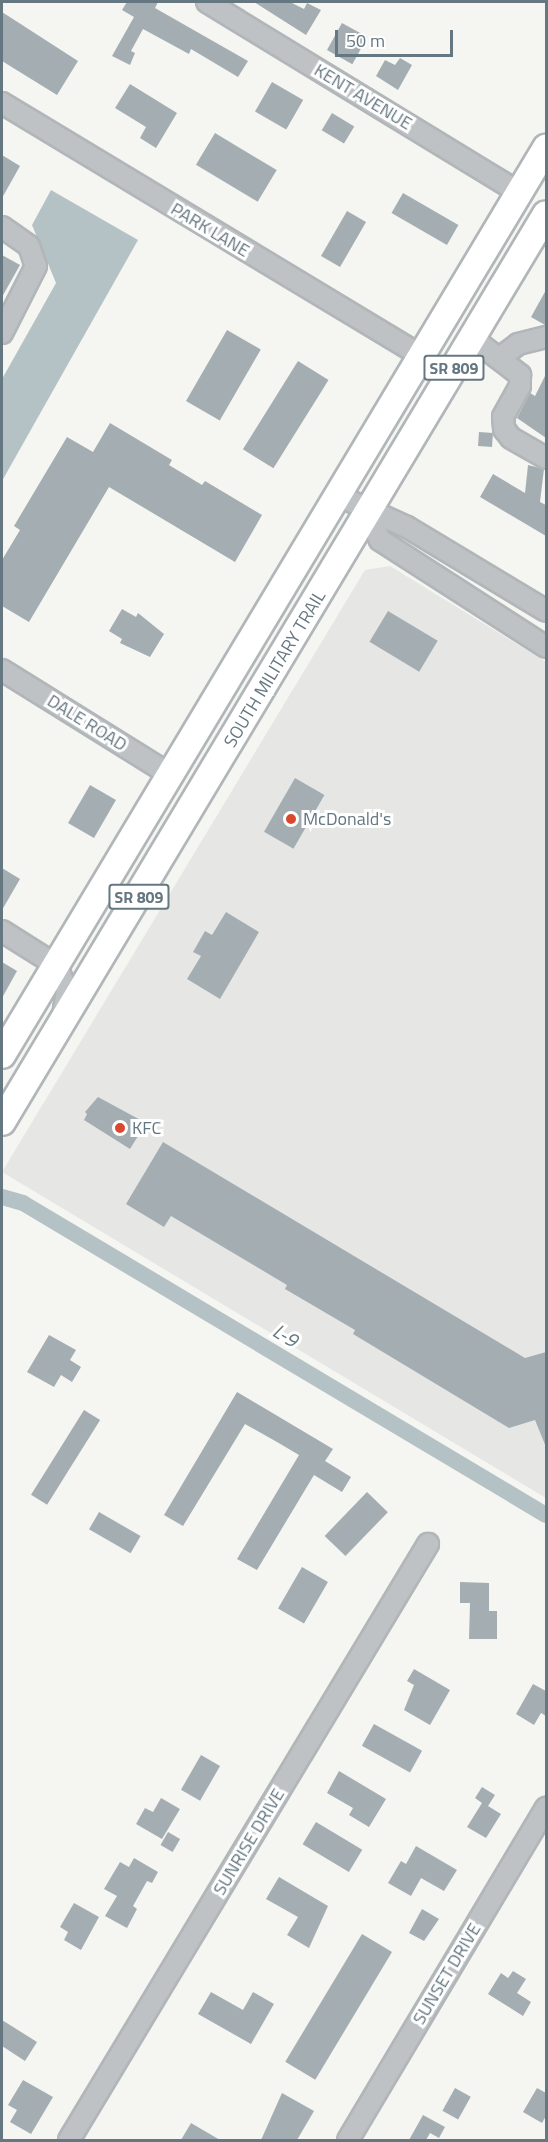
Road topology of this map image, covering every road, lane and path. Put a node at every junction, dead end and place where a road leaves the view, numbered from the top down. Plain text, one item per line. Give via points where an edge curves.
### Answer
1 (207, 2) edge
2 (2, 103) edge
3 (546, 148) edge
4 (518, 192) junction
5 (546, 214) edge
6 (2, 227) edge
7 (2, 333) edge
8 (472, 338) junction
9 (546, 338) edge
10 (419, 355) junction
11 (501, 357) junction
12 (546, 458) edge
13 (337, 495) junction
14 (368, 511) junction
15 (546, 611) edge
16 (546, 646) edge
17 (2, 670) edge
18 (172, 776) junction
19 (81, 925) junction
20 (2, 931) edge
21 (56, 964) junction
22 (92, 976) junction
23 (60, 1028) junction
24 (2, 1055) edge
25 (2, 1122) edge
26 (428, 1544) dead end
27 (546, 1808) edge
28 (69, 2140) edge
29 (348, 2140) edge

1 - 4 street, KENT AVENUE
2 - 10 street, PARK LANE
3 - 4 main road, SOUTH MILITARY TRAIL / SR 809
4 - 10 main road, SOUTH MILITARY TRAIL / SR 809
5 - 8 main road, SOUTH MILITARY TRAIL / SR 809
6 - 7 street via 29,246 36,266
8 - 11 street
8 - 14 main road, SOUTH MILITARY TRAIL / SR 809
9 - 11 street via 518,344
10 - 13 main road, SOUTH MILITARY TRAIL / SR 809
11 - 12 street via 520,375 520,386 503,417 504,429 511,438
13 - 14 street
13 - 18 main road, SOUTH MILITARY TRAIL / SR 809
14 - 15 street via 407,526
14 - 16 street via 380,540
14 - 22 main road, SOUTH MILITARY TRAIL / SR 809
17 - 18 street, DALE ROAD
18 - 19 main road, SOUTH MILITARY TRAIL / SR 809
19 - 21 main road, SOUTH MILITARY TRAIL / SR 809
19 - 22 main road
20 - 21 street
21 - 23 street via 68,990
21 - 24 main road, SOUTH MILITARY TRAIL / SR 809
22 - 23 main road, SOUTH MILITARY TRAIL / SR 809
23 - 25 main road, SOUTH MILITARY TRAIL / SR 809
26 - 28 street, SUNRISE DRIVE
27 - 29 street, SUNSET DRIVE

